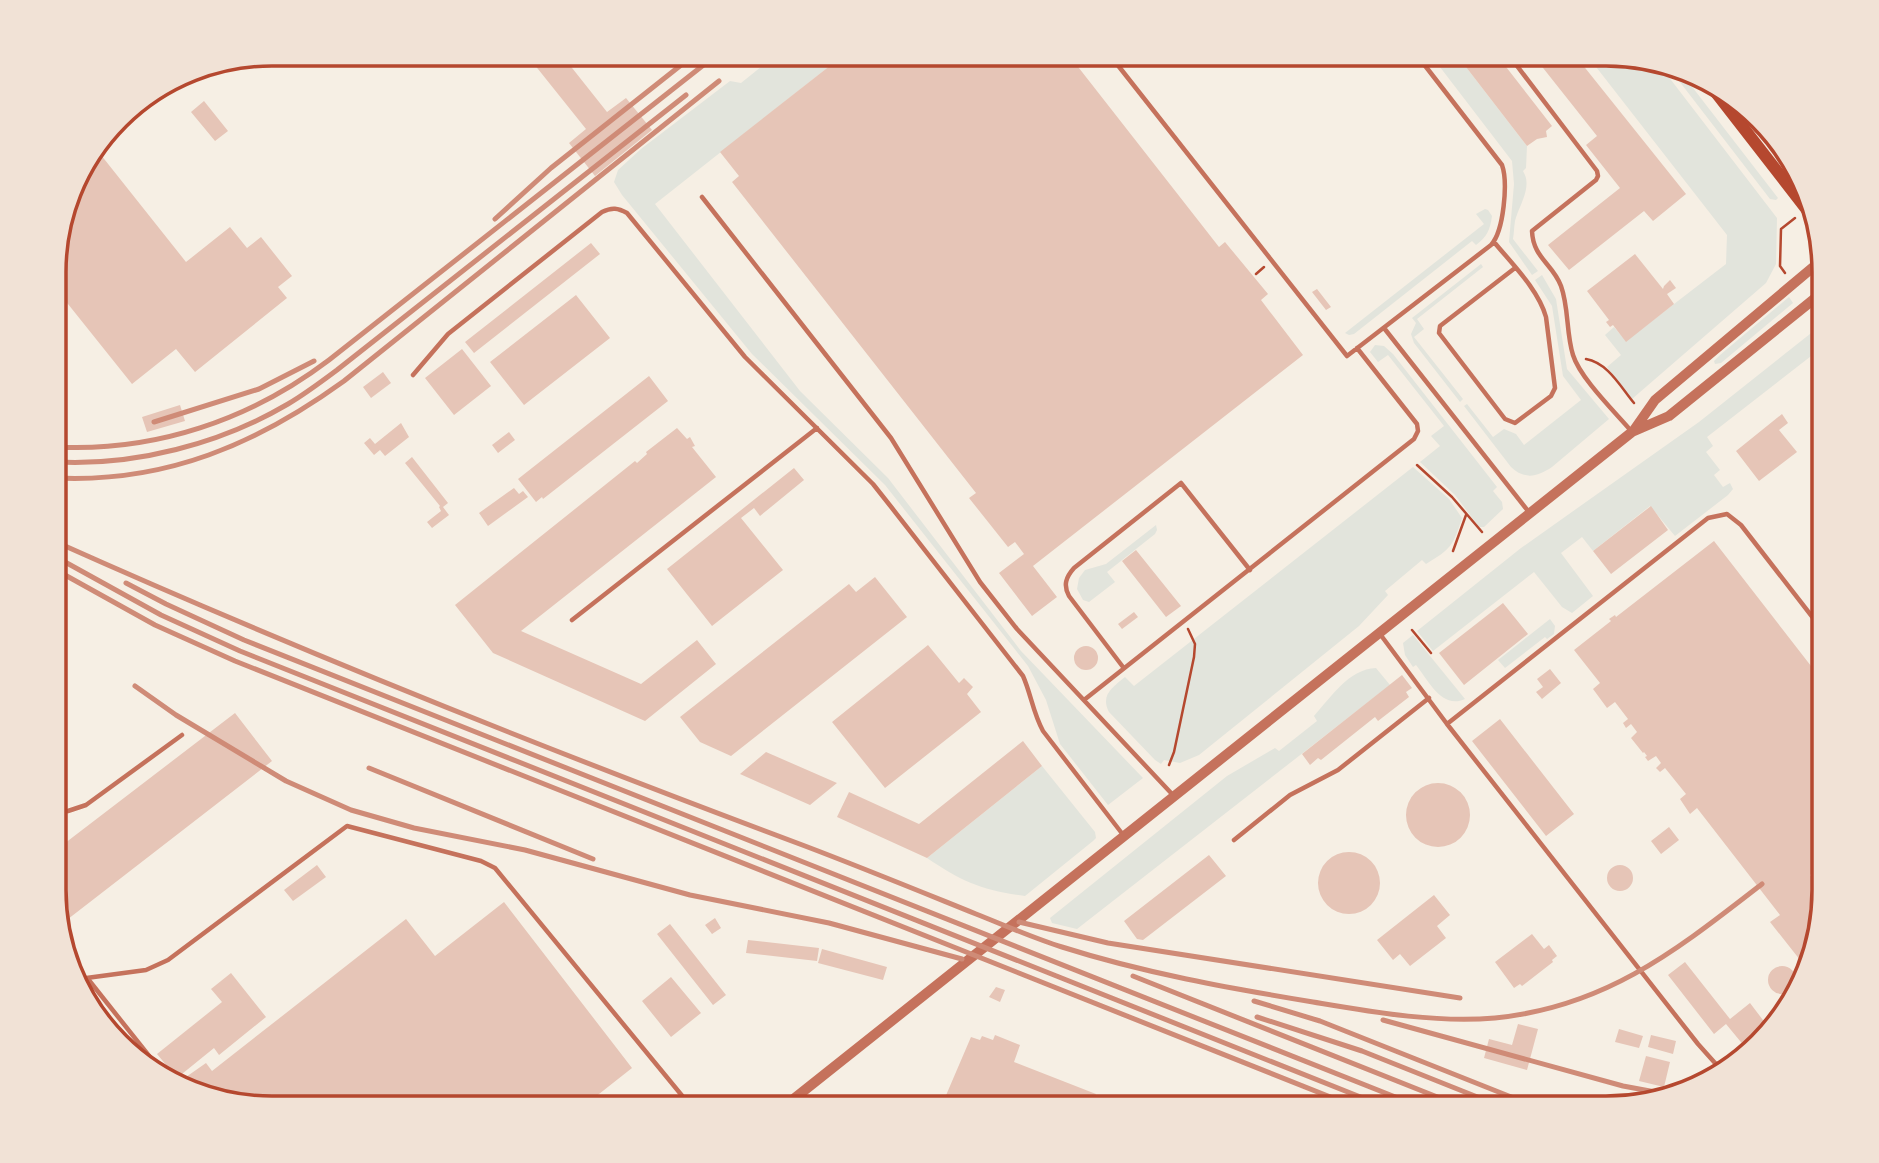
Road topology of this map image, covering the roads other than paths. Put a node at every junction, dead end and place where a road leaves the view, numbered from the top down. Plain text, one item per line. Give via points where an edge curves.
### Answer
1 (1120, 66) edge
2 (1425, 66) edge
3 (1517, 66) edge
4 (1725, 104) edge
5 (702, 197) dead end
6 (1799, 200) edge
7 (1494, 242) junction
8 (1515, 268) junction
9 (1812, 268) edge
10 (1812, 301) edge
11 (1384, 328) junction
12 (1357, 348) junction
13 (413, 375) dead end
14 (817, 428) junction
15 (1632, 432) junction
16 (1531, 514) junction
17 (1250, 570) junction
18 (1812, 617) edge
19 (572, 620) dead end
20 (1380, 634) junction
21 (1124, 667) junction
22 (1429, 698) junction
23 (1084, 700) junction
24 (1447, 724) junction
25 (182, 736) dead end
26 (1175, 797) junction
27 (66, 811) edge
28 (1124, 837) junction
29 (1234, 840) dead end
30 (88, 978) joint
31 (149, 1055) edge
32 (1717, 1064) edge
33 (682, 1096) edge
34 (797, 1096) edge

1 - 12 lane via 1347,356
2 - 7 lane via 1502,165 1500,229
3 - 15 lane via 1597,171 1596,180 1532,231 1535,250 1561,287 1573,358
4 - 6 main road
5 - 23 lane via 891,439 980,582 1032,647
7 - 8 lane
7 - 11 lane
8 - 8 lane via 1544,312 1555,388 1515,423 1505,419 1439,333 1440,326
9 - 15 street via 1655,400
10 - 15 street via 1669,416
11 - 12 lane
11 - 16 lane
12 - 17 lane via 1417,424 1417,435
13 - 14 lane via 448,334 603,212 619,209 634,220 745,357
14 - 19 lane
14 - 28 lane via 873,484 1023,676 1043,731
15 - 16 street
16 - 20 street
17 - 21 lane
17 - 21 lane via 1181,483 1066,579 1069,596
18 - 24 lane via 1741,525 1727,514 1708,519
20 - 22 lane
20 - 26 street
21 - 23 lane
22 - 24 lane
22 - 29 lane via 1338,770 1290,794
23 - 26 lane
24 - 32 lane
25 - 27 lane via 86,805
26 - 28 street
28 - 34 street
30 - 31 lane
30 - 33 lane via 146,970 168,960 347,826 481,861 495,869

